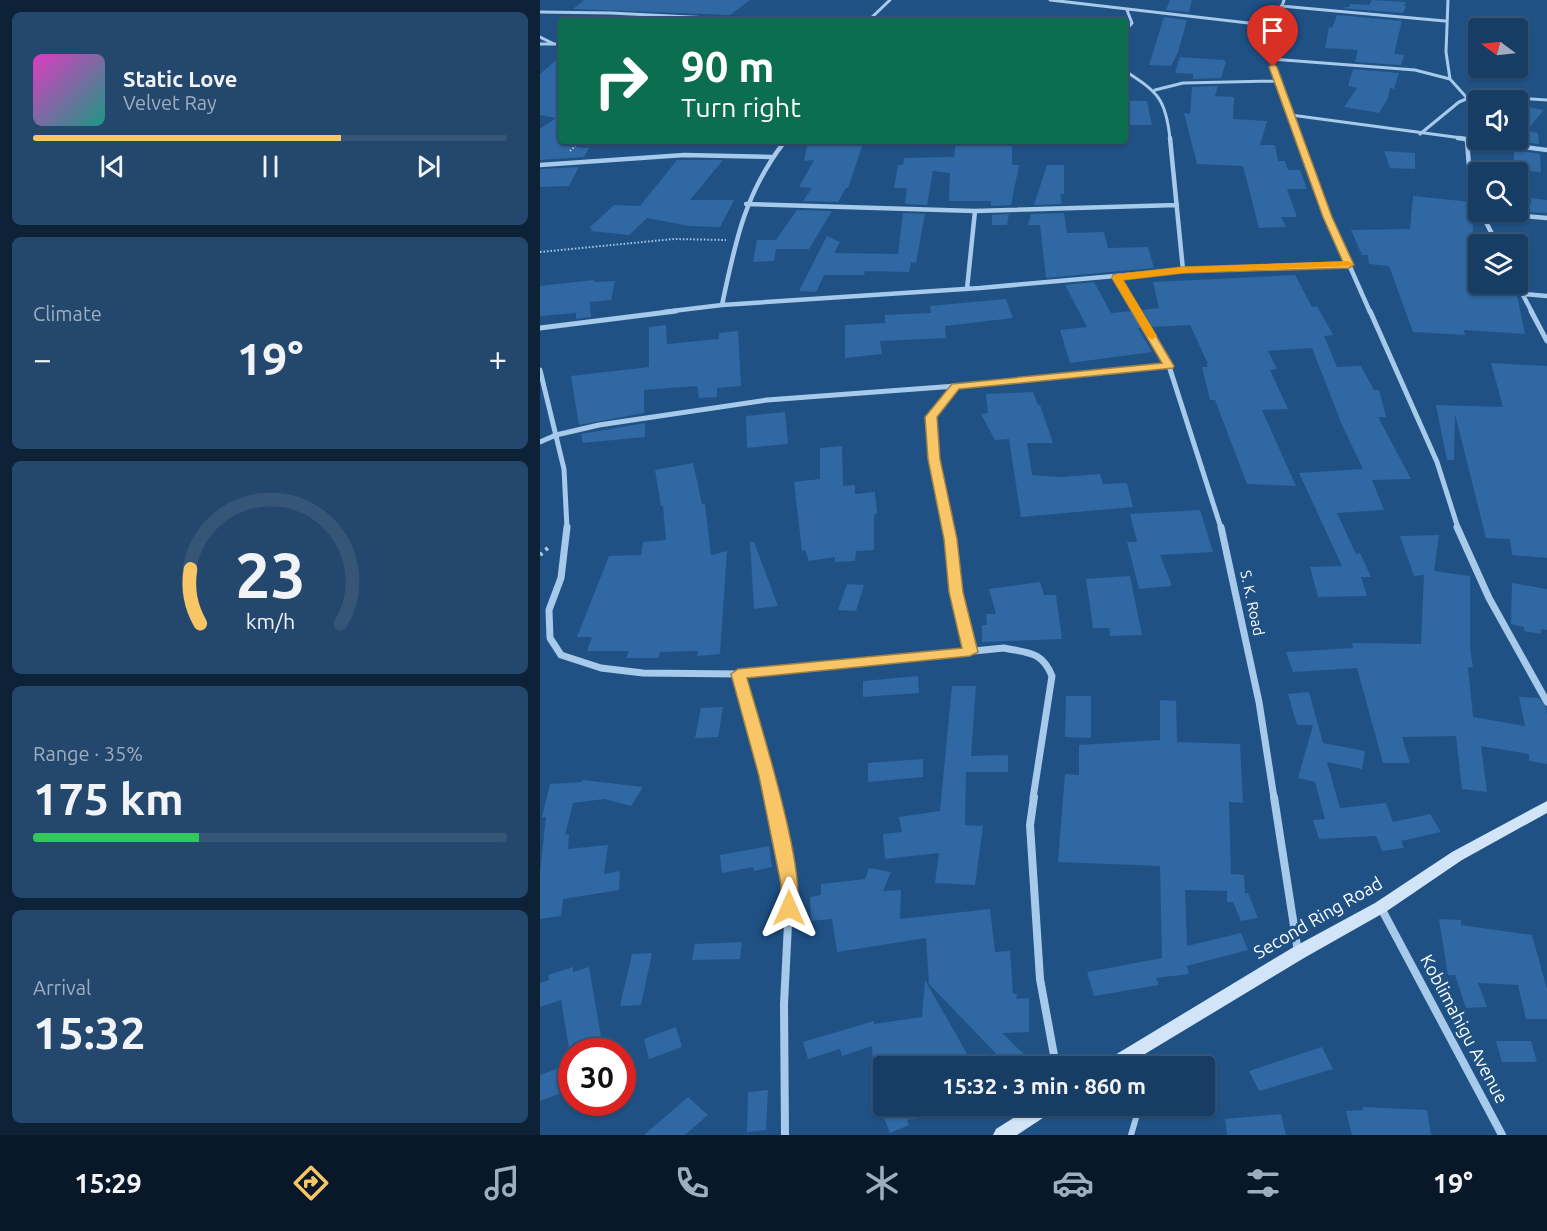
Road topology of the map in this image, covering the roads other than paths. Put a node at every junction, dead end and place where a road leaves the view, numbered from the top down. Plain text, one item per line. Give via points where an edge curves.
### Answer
1 (890, 0) edge
2 (1050, 0) edge
3 (1106, 0) edge
4 (1284, 0) edge
5 (1448, 0) edge
6 (1100, 6) junction
7 (1281, 6) junction
8 (1127, 10) junction
9 (540, 12) edge
10 (709, 18) edge
11 (871, 18) edge
12 (1445, 21) junction
13 (1274, 26) junction
14 (1128, 28) edge
15 (540, 37) edge
16 (540, 44) edge
17 (554, 44) junction
18 (558, 44) edge
19 (1271, 59) junction
20 (1128, 73) edge
21 (1450, 79) junction
22 (1277, 81) junction
23 (1155, 90) junction
24 (1467, 98) junction
25 (1547, 100) edge
26 (1291, 115) junction
27 (1420, 134) junction
28 (1467, 141) junction
29 (782, 144) edge
30 (1547, 150) edge
31 (771, 156) junction
32 (1469, 162) edge
33 (540, 165) edge
34 (746, 204) junction
35 (1177, 205) junction
36 (975, 211) junction
37 (1528, 216) edge
38 (1547, 218) edge
39 (1349, 265) junction
40 (1183, 270) junction
41 (1117, 278) junction
42 (967, 289) junction
43 (1523, 294) joint
44 (1547, 296) edge
45 (722, 305) junction
46 (540, 328) edge
47 (1547, 340) edge
48 (1169, 366) junction
49 (540, 370) edge
50 (956, 386) junction
51 (556, 435) junction
52 (540, 442) edge
53 (549, 610) junction
54 (540, 612) edge
55 (970, 652) junction
56 (738, 674) junction
57 (1547, 702) edge
58 (1547, 806) edge
59 (1381, 907) junction
60 (1298, 953) junction
61 (1054, 1056) edge
62 (1134, 1056) edge
63 (1032, 1116) edge
64 (1136, 1116) edge
65 (785, 1135) edge
66 (1004, 1135) edge
67 (1131, 1135) edge
68 (1502, 1135) edge

1 - 11 street
2 - 6 street
3 - 6 street
4 - 7 street
5 - 12 street
6 - 8 street
7 - 12 street
7 - 13 street
8 - 13 street
8 - 14 street via 1132,23
9 - 10 street
12 - 21 street
13 - 19 street
15 - 17 street
16 - 17 street
17 - 18 street
19 - 21 street via 1415,70
19 - 22 street
20 - 23 street
21 - 24 street
22 - 23 street via 1183,83
22 - 26 street
23 - 35 street via 1168,117
24 - 25 street via 1489,95
24 - 27 street
26 - 27 street
26 - 39 street
27 - 28 street
28 - 30 street
28 - 32 street
29 - 31 street
31 - 33 street via 684,155
31 - 34 street
34 - 36 street
34 - 45 street
35 - 36 street
35 - 40 street
36 - 42 street
37 - 38 street
39 - 40 street
39 - 57 street via 1437,462 1452,516 1489,598
40 - 41 street
41 - 42 street
41 - 48 street, S. K. Road
42 - 45 street
43 - 44 street
43 - 47 street
45 - 46 street
48 - 50 street
48 - 60 street, S. K. Road via 1218,513 1235,586 1259,702
49 - 51 street
50 - 51 street via 767,400
50 - 55 street via 931,417 956,592
51 - 52 street
51 - 53 street via 564,469 567,526 561,578
53 - 54 street
53 - 56 street via 550,638 561,655 580,662 643,673
55 - 56 street
55 - 61 street via 1004,648 1036,654 1047,664 1052,676 1030,825 1040,979
56 - 65 street via 768,776 790,884 784,1004
58 - 59 street, Second Ring Road via 1457,856
59 - 60 street, Second Ring Road
59 - 68 street, Koblimahigu Avenue
60 - 62 street, Second Ring Road
63 - 66 street
64 - 67 lane

